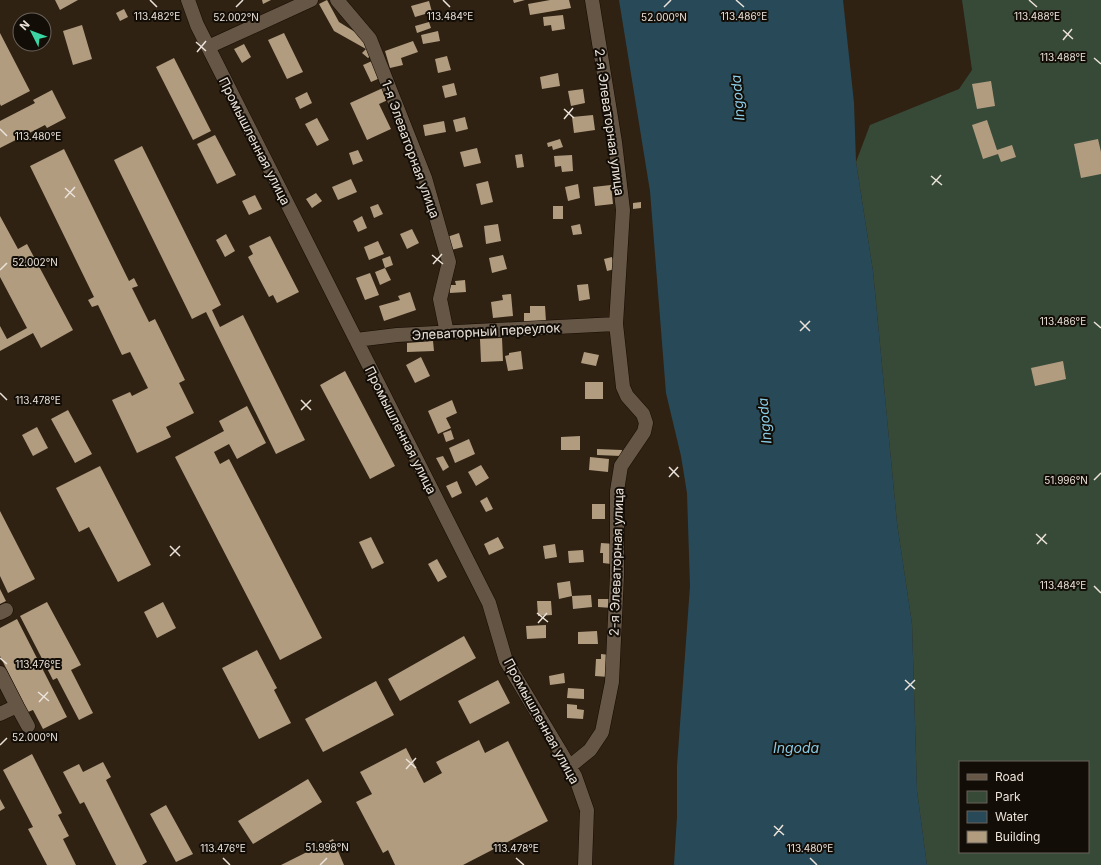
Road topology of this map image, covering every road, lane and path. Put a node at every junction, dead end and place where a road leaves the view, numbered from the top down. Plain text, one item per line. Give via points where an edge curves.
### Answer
1 (188, 0) edge
2 (311, 0) edge
3 (337, 0) edge
4 (592, 0) edge
5 (208, 47) junction
6 (616, 324) junction
7 (447, 333) junction
8 (356, 340) junction
9 (0, 673) edge
10 (17, 706) junction
11 (0, 714) edge
12 (28, 726) dead end
13 (569, 767) junction
14 (584, 865) edge

1 - 5 street, Промышленная улица
2 - 5 street
3 - 7 street, 1-я Элеваторная улица via 370,39 425,178 449,262 440,299
4 - 6 street, 2-я Элеваторная улица via 615,142 622,210
5 - 8 street, Промышленная улица
6 - 7 street, Элеваторный переулок
6 - 13 street, 2-я Элеваторная улица via 623,387 627,396 643,414 646,423 644,432 621,466 617,491 612,682 602,732 590,750
7 - 8 street, Элеваторный переулок
8 - 13 street, Промышленная улица via 489,603 506,660
9 - 10 street
10 - 11 street
10 - 12 street
13 - 14 street, Промышленная улица via 575,776 587,810

